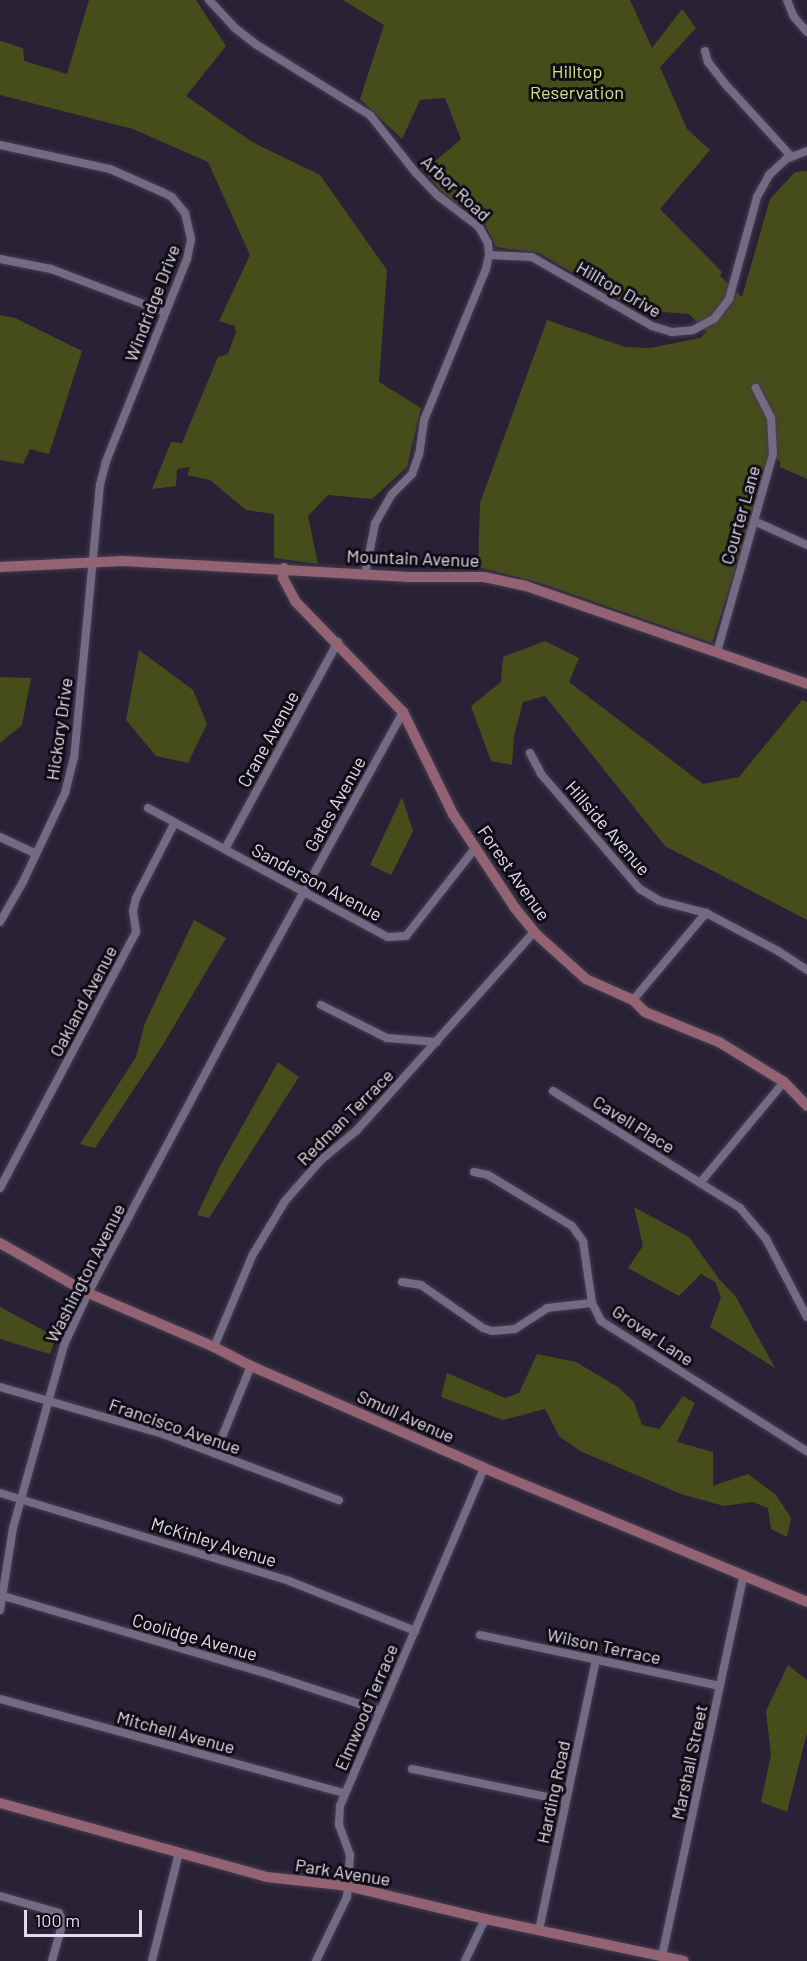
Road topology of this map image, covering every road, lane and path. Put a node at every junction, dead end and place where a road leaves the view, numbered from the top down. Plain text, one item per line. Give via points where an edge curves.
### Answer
1 (209, 0) edge
2 (787, 0) edge
3 (807, 32) edge
4 (705, 51) dead end
5 (0, 145) edge
6 (807, 150) edge
7 (791, 156) junction
8 (489, 255) junction
9 (0, 259) edge
10 (165, 312) junction
11 (756, 388) dead end
12 (754, 521) junction
13 (807, 545) edge
14 (94, 562) junction
15 (0, 567) edge
16 (284, 568) junction
17 (365, 574) junction
18 (338, 642) junction
19 (717, 652) junction
20 (807, 684) edge
21 (403, 712) junction
22 (530, 753) dead end
23 (148, 808) dead end
24 (174, 824) junction
25 (0, 837) edge
26 (476, 847) junction
27 (225, 849) junction
28 (36, 854) junction
29 (303, 894) junction
30 (705, 913) junction
31 (0, 922) edge
32 (534, 932) junction
33 (807, 970) edge
34 (259, 973) joint
35 (633, 1000) junction
36 (321, 1005) dead end
37 (437, 1042) junction
38 (784, 1082) junction
39 (552, 1091) dead end
40 (807, 1106) edge
41 (474, 1172) dead end
42 (700, 1183) junction
43 (0, 1188) edge
44 (0, 1243) edge
45 (402, 1282) dead end
46 (88, 1293) junction
47 (592, 1303) junction
48 (807, 1317) edge
49 (214, 1347) junction
50 (251, 1366) junction
51 (0, 1387) edge
52 (46, 1401) junction
53 (807, 1451) edge
54 (215, 1454) junction
55 (484, 1468) junction
56 (0, 1493) edge
57 (21, 1500) junction
58 (339, 1500) dead end
59 (744, 1575) junction
60 (1, 1595) edge
61 (807, 1602) edge
62 (0, 1610) edge
63 (415, 1631) junction
64 (480, 1635) dead end
65 (596, 1660) junction
66 (720, 1686) junction
67 (0, 1699) edge
68 (381, 1711) junction
69 (412, 1768) dead end
70 (344, 1793) junction
71 (566, 1800) junction
72 (0, 1803) edge
73 (179, 1853) junction
74 (348, 1886) junction
75 (0, 1896) edge
76 (485, 1919) junction
77 (539, 1930) junction
78 (662, 1956) junction
79 (648, 1957) edge
80 (52, 1961) edge
81 (152, 1961) edge
82 (316, 1961) edge
83 (465, 1961) edge
84 (684, 1961) edge

1 - 8 street, Arbor Road via 257,45 370,115 437,195 478,227
2 - 3 street via 794,17
4 - 7 street via 720,78
5 - 10 street, Windridge Drive via 110,169 162,192 179,204 189,223 190,249
6 - 7 street, Hilltop Drive
7 - 8 street, Hilltop Drive via 769,175 757,197 729,299 714,319 693,330 672,332 652,326 532,257
8 - 17 street via 424,420 412,474 392,494 375,524
9 - 10 street via 51,269
10 - 14 street, Windridge Drive via 106,462 99,492
11 - 12 street, Courter Lane via 771,418 774,445
12 - 13 street
12 - 19 street, Courter Lane
14 - 15 street, Mountain Avenue
14 - 16 street, Mountain Avenue
14 - 28 street, Hickory Drive via 74,757 65,793
16 - 17 street, Mountain Avenue
16 - 18 street, Forest Avenue via 283,578 294,601
17 - 19 street, Mountain Avenue via 469,576 513,582
18 - 21 street, Forest Avenue
18 - 27 street, Crane Avenue
19 - 20 street, Mountain Avenue
21 - 26 street, Forest Avenue via 453,814
21 - 29 street, Gates Avenue
22 - 30 street, Hillside Avenue via 541,774 640,888 660,901
23 - 24 street, Sanderson Avenue
24 - 27 street, Sanderson Avenue
24 - 43 street, Oakland Avenue via 136,898 136,932
25 - 28 street
26 - 29 street, Sanderson Avenue via 406,936 387,937
26 - 32 street, Forest Avenue
27 - 29 street, Sanderson Avenue
28 - 31 street, Hickory Drive
29 - 34 street, Gates Avenue
30 - 33 street, Hillside Avenue
30 - 35 street
32 - 35 street, Forest Avenue via 586,979
32 - 37 street, Redman Terrace
34 - 46 street, Washington Avenue
35 - 38 street, Forest Avenue via 645,1012 719,1042
36 - 37 street via 387,1038
37 - 49 street, Redman Terrace via 357,1130 320,1161 285,1200 252,1256
38 - 40 street, Forest Avenue
38 - 42 street
39 - 42 street, Cavell Place
41 - 47 street, Grover Lane via 488,1175 572,1226 583,1240 587,1255
42 - 48 street, Cavell Place via 740,1208 760,1230
44 - 46 street, Smull Avenue
45 - 47 street via 421,1285 492,1331 514,1329 547,1308
46 - 49 street, Smull Avenue
46 - 52 street, Washington Avenue via 64,1345
47 - 53 street, Grover Lane via 601,1321 611,1328
49 - 50 street, Smull Avenue
50 - 54 street
50 - 55 street, Smull Avenue
51 - 52 street, Francisco Avenue
52 - 54 street, Francisco Avenue via 163,1434
52 - 57 street, Washington Avenue
54 - 58 street, Francisco Avenue
55 - 59 street, Smull Avenue
55 - 63 street, Elmwood Terrace
56 - 57 street, McKinley Avenue
57 - 60 street, Washington Avenue
57 - 63 street, McKinley Avenue via 289,1581
59 - 61 street, Smull Avenue
59 - 66 street, Marshall Street
60 - 62 street, Washington Avenue
60 - 68 street, Coolidge Avenue
63 - 68 street, Elmwood Terrace
64 - 65 street, Wilson Terrace
65 - 66 street, Wilson Terrace
65 - 71 street, Harding Road
66 - 78 street, Marshall Street
67 - 70 street, Mitchell Avenue
68 - 70 street, Elmwood Terrace
69 - 71 street
70 - 74 street, Elmwood Terrace via 338,1818 350,1856
71 - 77 street, Harding Road
72 - 73 street, Park Avenue
73 - 74 street, Park Avenue via 274,1878
73 - 81 street
74 - 76 street, Park Avenue
74 - 82 street, Elmwood Terrace via 347,1898
75 - 80 street via 59,1913 62,1928
76 - 77 street, Park Avenue
76 - 83 street
77 - 79 street, Park Avenue
78 - 79 street, Park Avenue
78 - 84 street, Park Avenue

